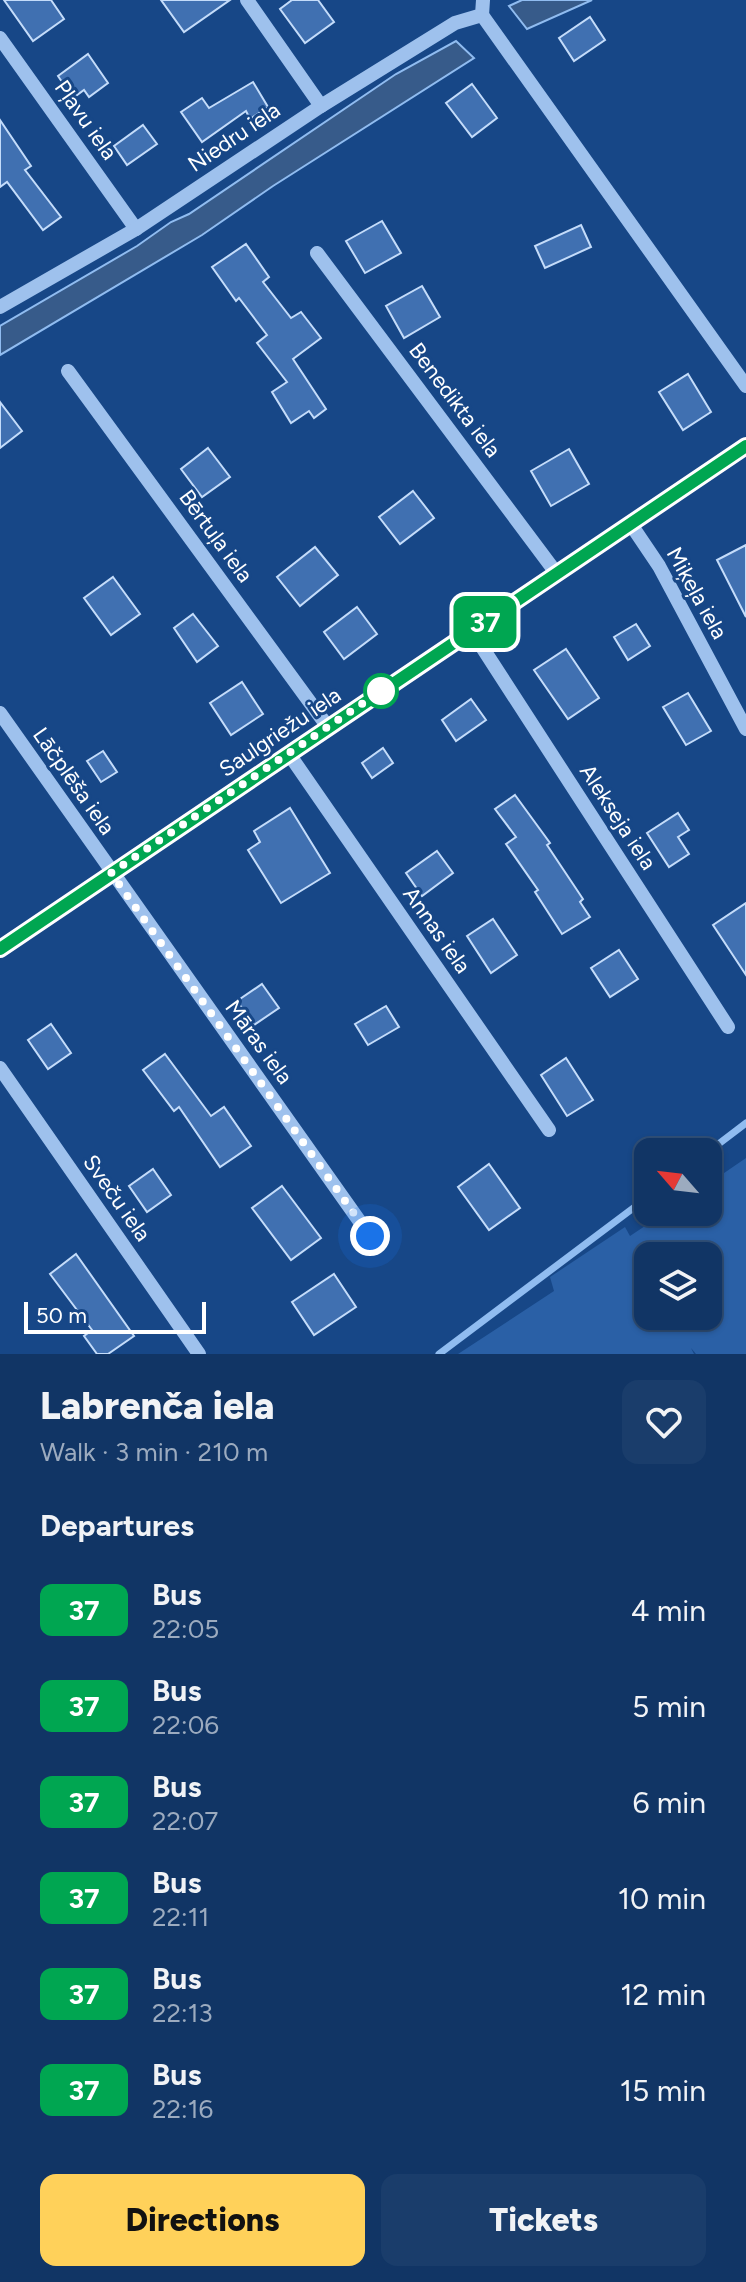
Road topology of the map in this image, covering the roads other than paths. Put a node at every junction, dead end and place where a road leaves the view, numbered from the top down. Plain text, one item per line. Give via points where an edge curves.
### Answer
1 (247, 0) edge
2 (482, 7) edge
3 (0, 38) edge
4 (321, 106) junction
5 (136, 229) junction
6 (317, 253) dead end
7 (0, 307) edge
8 (68, 371) dead end
9 (746, 386) edge
10 (746, 446) edge
11 (630, 523) junction
12 (557, 574) junction
13 (471, 630) junction
14 (0, 713) edge
15 (328, 727) junction
16 (746, 729) edge
17 (289, 754) junction
18 (111, 873) junction
19 (0, 949) edge
20 (728, 1027) dead end
21 (0, 1068) edge
22 (549, 1130) dead end
23 (370, 1236) dead end
24 (199, 1354) edge

1 - 4 street
2 - 4 street, Niedru iela
2 - 9 street
3 - 5 street, Pļavu iela
4 - 5 street, Niedru iela
5 - 7 street, Niedru iela
6 - 12 street, Benedikta iela
8 - 15 street, Bērtuļa iela
10 - 11 street, Saulgriežu iela
11 - 12 street, Saulgriežu iela
11 - 16 street, Miķeļa iela via 659,566
12 - 13 street, Saulgriežu iela
13 - 15 street, Saulgriežu iela
13 - 20 street, Alekseja iela
14 - 18 street, Lāčplēša iela
15 - 17 street, Saulgriežu iela
17 - 18 street, Saulgriežu iela
17 - 22 street, Annas iela
18 - 19 street, Saulgriežu iela
18 - 23 street, Māras iela
21 - 24 street, Sveču iela

